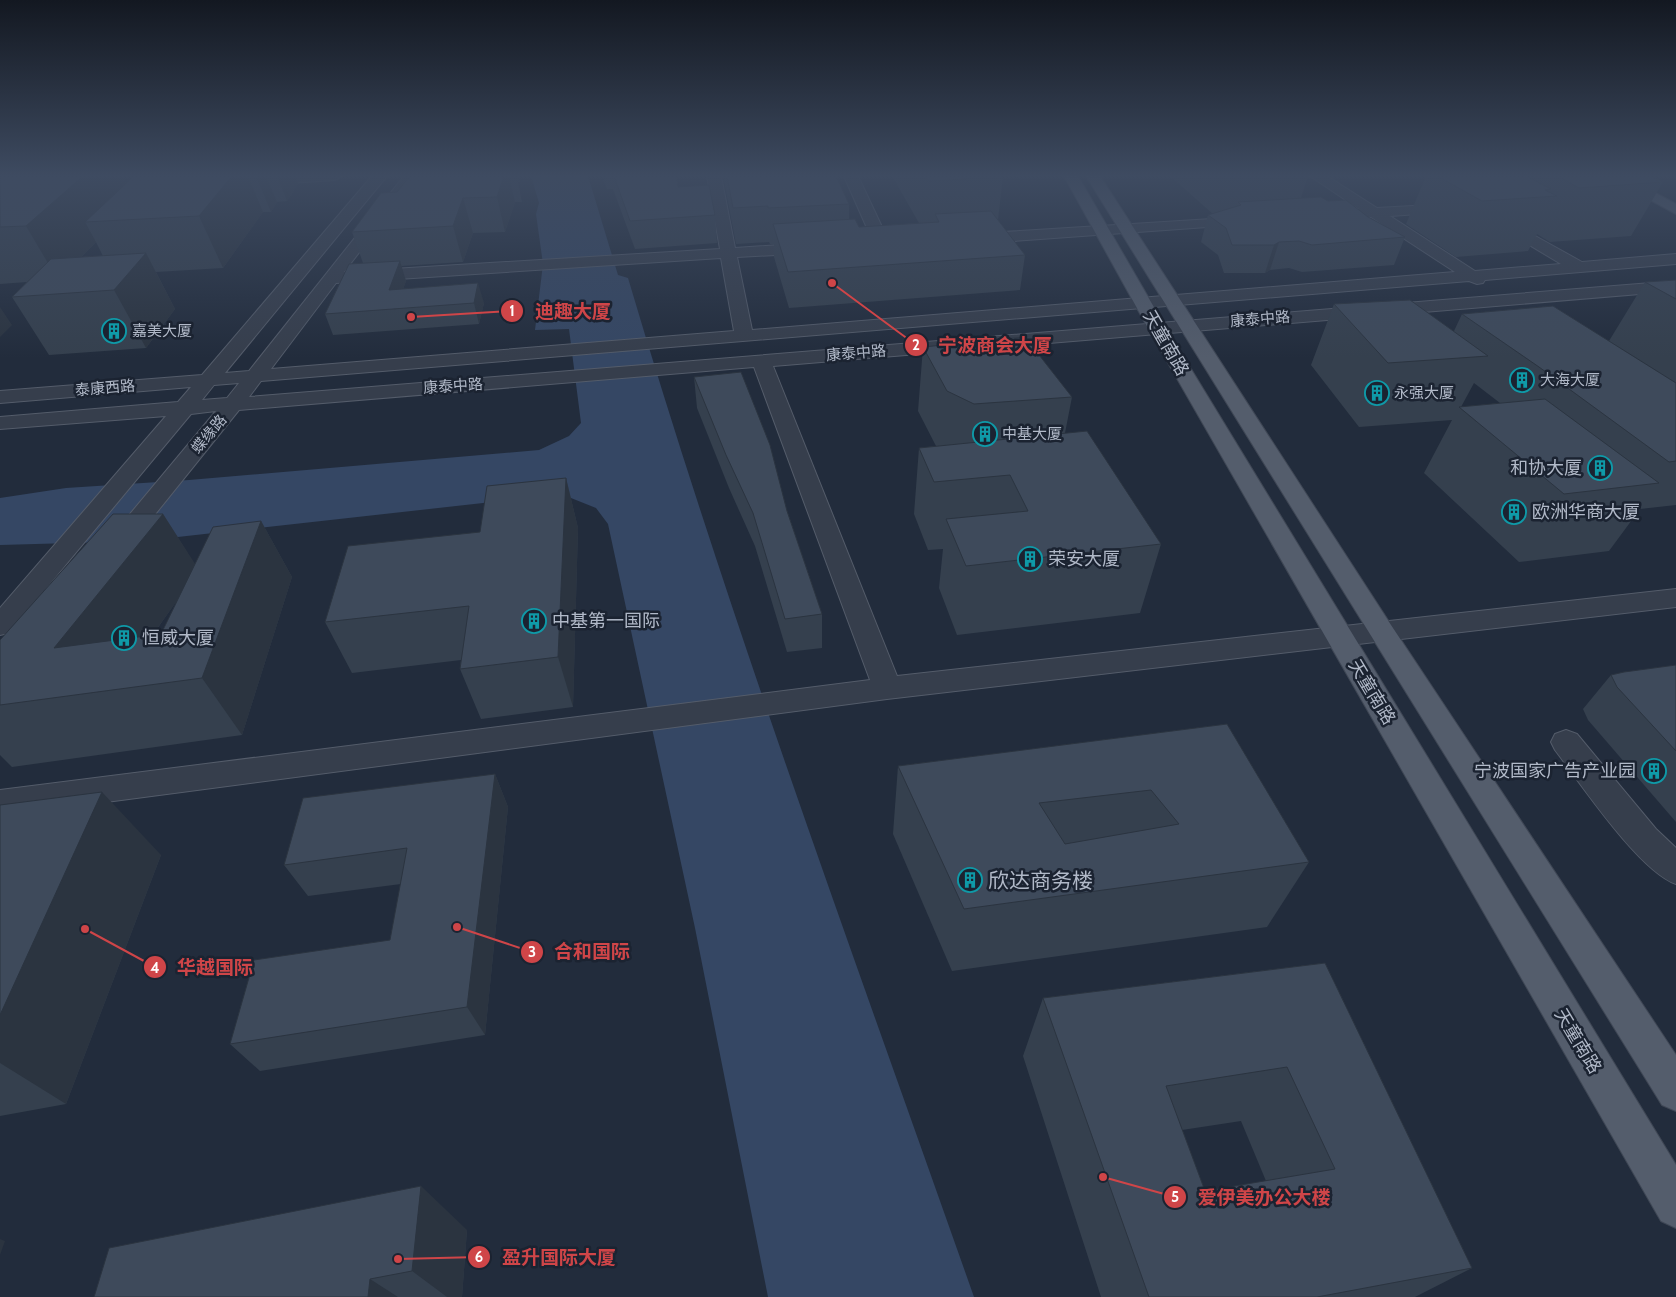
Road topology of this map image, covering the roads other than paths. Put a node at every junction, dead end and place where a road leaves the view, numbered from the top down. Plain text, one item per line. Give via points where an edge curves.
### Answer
1 (329, 237) edge
2 (364, 237) edge
3 (727, 237) edge
4 (883, 237) edge
5 (1008, 237) edge
6 (1116, 237) edge
7 (1118, 237) edge
8 (1411, 237) edge
9 (1525, 237) edge
10 (952, 240) edge
11 (863, 245) edge
12 (825, 247) edge
13 (730, 253) junction
14 (1676, 258) edge
15 (1579, 267) junction
16 (1472, 276) junction
17 (332, 278) junction
18 (1676, 286) edge
19 (1506, 299) junction
20 (1171, 300) junction
21 (1143, 303) junction
22 (1531, 316) edge
23 (1187, 325) junction
24 (1157, 328) junction
25 (744, 336) junction
26 (761, 360) junction
27 (257, 375) junction
28 (210, 379) junction
29 (0, 397) edge
30 (234, 404) junction
31 (186, 407) junction
32 (0, 423) edge
33 (108, 556) edge
34 (1676, 598) edge
35 (0, 626) edge
36 (1382, 632) junction
37 (1339, 637) junction
38 (887, 688) junction
39 (1566, 742) dead end
40 (0, 803) edge
41 (1676, 869) edge
42 (1676, 1091) edge
43 (1676, 1206) edge

1 - 28 street, 蝶缘路
2 - 17 street, 蝶缘路
3 - 13 street
4 - 11 street via 887,244
5 - 10 street
6 - 21 main road, 天童南路
7 - 20 main road, 天童南路
8 - 16 street
9 - 15 street
12 - 13 street
13 - 17 street
13 - 25 street
14 - 15 street, 康泰中路
15 - 16 street, 康泰中路
16 - 19 street
16 - 20 street, 康泰中路
17 - 27 street, 蝶缘路
18 - 19 street, 康泰中路
19 - 22 street
19 - 23 street, 康泰中路
20 - 21 street, 康泰中路
20 - 23 main road, 天童南路
21 - 24 main road, 天童南路
21 - 25 street, 康泰中路
23 - 24 street, 康泰中路
23 - 36 main road, 天童南路
24 - 26 street, 康泰中路
24 - 37 main road, 天童南路
25 - 27 street, 康泰中路
26 - 30 street, 康泰中路
26 - 38 street
27 - 28 street, 康泰中路
27 - 30 street, 蝶缘路
28 - 29 street, 泰康西路
28 - 31 street, 蝶缘路
30 - 31 street, 康泰中路
30 - 33 street, 蝶缘路
31 - 32 street, 泰康西路
31 - 35 street, 蝶缘路
34 - 36 street
36 - 37 street
36 - 42 main road, 天童南路
37 - 38 street
37 - 43 main road, 天童南路
38 - 40 street
39 - 41 street via 1644,839

